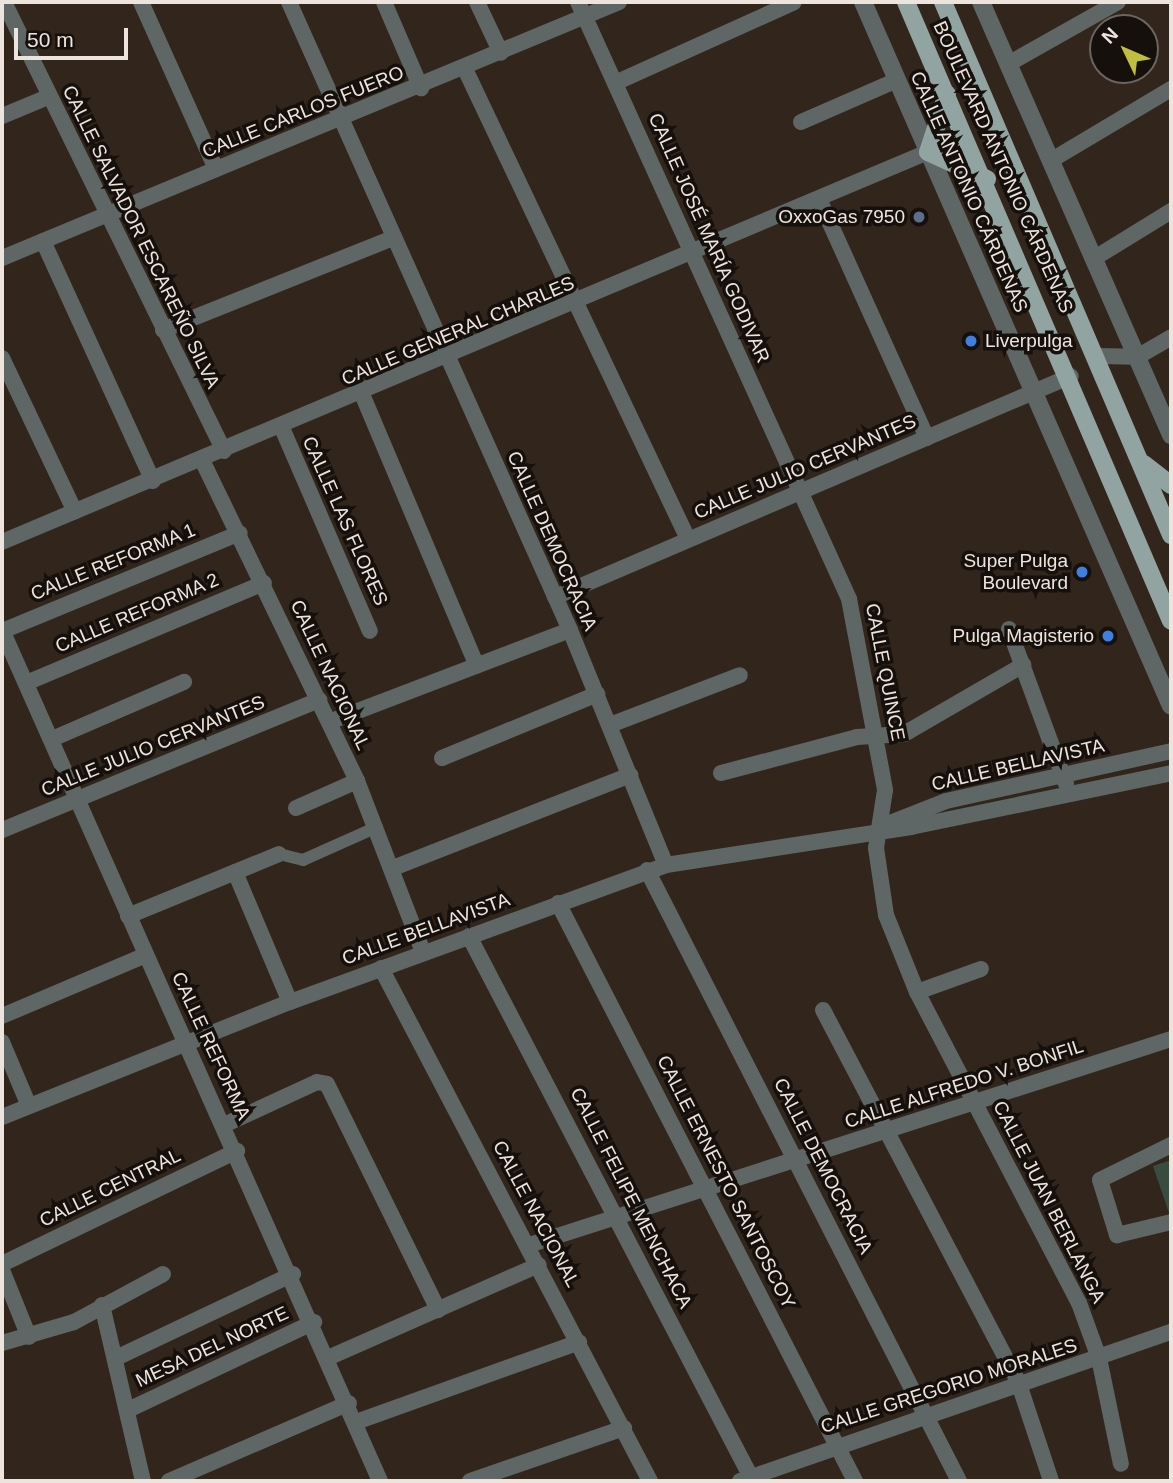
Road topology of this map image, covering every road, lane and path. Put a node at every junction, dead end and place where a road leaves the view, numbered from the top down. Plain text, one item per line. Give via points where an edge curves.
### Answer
1 (4, 2) edge
2 (141, 2) edge
3 (289, 2) edge
4 (384, 2) edge
5 (477, 2) edge
6 (619, 2) edge
7 (794, 2) edge
8 (863, 2) edge
9 (906, 2) edge
10 (981, 2) edge
11 (1118, 2) edge
12 (945, 6) edge
13 (582, 9) edge
14 (917, 24) junction
15 (501, 53) junction
16 (1008, 64) junction
17 (465, 69) junction
18 (897, 80) junction
19 (615, 83) junction
20 (421, 88) junction
21 (1171, 89) edge
22 (947, 94) junction
23 (48, 96) junction
24 (2, 116) edge
25 (341, 120) junction
26 (801, 122) dead end
27 (929, 152) junction
28 (1050, 161) junction
29 (216, 169) junction
30 (987, 179) junction
31 (820, 201) junction
32 (1171, 211) edge
33 (105, 215) junction
34 (393, 238) junction
35 (43, 241) junction
36 (694, 256) junction
37 (2, 258) edge
38 (1093, 259) junction
39 (577, 304) junction
40 (163, 330) junction
41 (1171, 337) edge
42 (1098, 356) junction
43 (1137, 357) junction
44 (2, 358) edge
45 (446, 359) junction
46 (1071, 376) junction
47 (1033, 392) junction
48 (362, 394) junction
49 (282, 428) junction
50 (1171, 435) edge
51 (927, 438) junction
52 (224, 451) junction
53 (202, 460) junction
54 (1142, 462) junction
55 (153, 481) junction
56 (1171, 485) edge
57 (801, 492) junction
58 (75, 512) junction
59 (240, 533) junction
60 (1171, 535) edge
61 (688, 539) junction
62 (2, 542) edge
63 (264, 583) junction
64 (555, 597) junction
65 (1171, 621) edge
66 (1009, 629) dead end
67 (570, 630) junction
68 (2, 631) edge
69 (370, 631) dead end
70 (1023, 665) junction
71 (477, 666) junction
72 (740, 674) dead end
73 (184, 682) dead end
74 (26, 683) junction
75 (597, 694) junction
76 (319, 700) junction
77 (1171, 706) edge
78 (329, 722) junction
79 (610, 725) junction
80 (876, 737) junction
81 (52, 739) junction
82 (1171, 751) edge
83 (442, 758) dead end
84 (721, 773) dead end
85 (1171, 773) edge
86 (630, 775) junction
87 (1063, 777) junction
88 (357, 781) junction
89 (1069, 793) junction
90 (78, 800) junction
91 (296, 808) dead end
92 (377, 827) junction
93 (877, 828) junction
94 (2, 830) edge
95 (279, 855) joint
96 (666, 865) junction
97 (393, 868) junction
98 (647, 870) junction
99 (235, 872) junction
100 (558, 903) junction
101 (128, 916) junction
102 (469, 936) junction
103 (423, 952) junction
104 (146, 955) junction
105 (381, 968) junction
106 (981, 969) dead end
107 (917, 992) junction
108 (290, 1002) junction
109 (822, 1010) dead end
110 (2, 1016) edge
111 (1171, 1040) edge
112 (2, 1042) edge
113 (187, 1043) junction
114 (974, 1103) junction
115 (29, 1107) junction
116 (2, 1117) edge
117 (225, 1125) junction
118 (884, 1131) junction
119 (1171, 1146) edge
120 (237, 1151) junction
121 (797, 1160) junction
122 (706, 1190) junction
123 (618, 1216) junction
124 (1171, 1222) edge
125 (529, 1245) junction
126 (2, 1264) edge
127 (539, 1265) junction
128 (2, 1270) edge
129 (163, 1274) dead end
130 (293, 1274) junction
131 (102, 1305) junction
132 (438, 1310) junction
133 (314, 1322) junction
134 (1171, 1332) edge
135 (29, 1336) junction
136 (579, 1342) junction
137 (2, 1343) edge
138 (330, 1357) junction
139 (116, 1358) junction
140 (1099, 1358) junction
141 (1019, 1384) junction
142 (349, 1404) junction
143 (128, 1410) junction
144 (926, 1414) junction
145 (356, 1422) junction
146 (624, 1428) junction
147 (837, 1445) junction
148 (1121, 1464) dead end
149 (748, 1480) edge
150 (143, 1481) edge
151 (169, 1481) edge
152 (380, 1481) edge
153 (470, 1481) edge
154 (650, 1481) edge
155 (855, 1481) edge
156 (959, 1481) edge
157 (1051, 1481) edge

1 - 23 street, CALLE SALVADOR ESCAREÑO SILVA
2 - 29 street
3 - 25 street, CALLE DEMOCRACIA
4 - 20 street
5 - 15 street
6 - 13 street, CALLE CARLOS FUERO
7 - 19 street
8 - 18 street, CALLE ANTONIO CÁRDENAS
9 - 14 main road, BOULEVARD ANTONIO CÁRDENAS
10 - 16 street
11 - 16 street
12 - 14 main road
12 - 42 main road, BOULEVARD ANTONIO CÁRDENAS
13 - 15 street, CALLE CARLOS FUERO
13 - 19 street, CALLE JOSÉ MARÍA GODIVAR
14 - 22 main road, BOULEVARD ANTONIO CÁRDENAS
15 - 17 street, CALLE CARLOS FUERO
16 - 28 street
17 - 20 street, CALLE CARLOS FUERO
17 - 39 street
18 - 26 street
18 - 27 street, CALLE ANTONIO CÁRDENAS
19 - 36 street, CALLE JOSÉ MARÍA GODIVAR
20 - 25 street, CALLE CARLOS FUERO
21 - 28 street
22 - 27 main road
22 - 30 main road, BOULEVARD ANTONIO CÁRDENAS
23 - 24 street
23 - 33 street, CALLE SALVADOR ESCAREÑO SILVA
25 - 29 street, CALLE CARLOS FUERO
25 - 34 street, CALLE DEMOCRACIA
27 - 30 main road
27 - 31 street, CALLE GENERAL CHARLES
27 - 47 street, CALLE ANTONIO CÁRDENAS
28 - 38 street
29 - 33 street, CALLE CARLOS FUERO
30 - 46 main road, BOULEVARD ANTONIO CÁRDENAS
31 - 36 street, CALLE GENERAL CHARLES
31 - 51 street
32 - 38 street
33 - 35 street, CALLE CARLOS FUERO
33 - 40 street, CALLE SALVADOR ESCAREÑO SILVA
34 - 40 street
34 - 45 street, CALLE DEMOCRACIA
35 - 37 street, CALLE CARLOS FUERO
35 - 55 street
36 - 39 street, CALLE GENERAL CHARLES
36 - 57 street, CALLE JOSÉ MARÍA GODIVAR
38 - 43 street
39 - 45 street, CALLE GENERAL CHARLES
39 - 61 street
40 - 52 street, CALLE SALVADOR ESCAREÑO SILVA
41 - 43 street
42 - 43 street
42 - 54 main road, BOULEVARD ANTONIO CÁRDENAS
43 - 50 street
44 - 58 street
45 - 48 street, CALLE GENERAL CHARLES
45 - 64 street, CALLE DEMOCRACIA
46 - 47 street, CALLE JULIO CERVANTES
46 - 65 main road, BOULEVARD ANTONIO CÁRDENAS
47 - 51 street, CALLE JULIO CERVANTES
47 - 77 street, CALLE ANTONIO CÁRDENAS
48 - 49 street, CALLE GENERAL CHARLES
48 - 71 street
49 - 52 street, CALLE GENERAL CHARLES
49 - 69 street, CALLE LAS FLORES
51 - 57 street, CALLE JULIO CERVANTES
52 - 53 street, CALLE GENERAL CHARLES
53 - 55 street, CALLE GENERAL CHARLES
53 - 59 street, CALLE NACIONAL
54 - 56 main road
54 - 60 main road, BOULEVARD ANTONIO CÁRDENAS
55 - 58 street, CALLE GENERAL CHARLES
57 - 61 street, CALLE JULIO CERVANTES
57 - 80 street, CALLE QUINCE via 849,598
58 - 62 street, CALLE GENERAL CHARLES
59 - 63 street, CALLE NACIONAL
59 - 68 street, CALLE REFORMA 1
61 - 64 street, CALLE JULIO CERVANTES
63 - 74 street, CALLE REFORMA 2
63 - 76 street, CALLE NACIONAL
64 - 67 street, CALLE DEMOCRACIA
66 - 70 street
67 - 71 street
67 - 75 street, CALLE DEMOCRACIA
68 - 74 street, CALLE REFORMA
70 - 80 street via 904,734
70 - 87 street
71 - 78 street
72 - 79 street
73 - 81 street
74 - 81 street, CALLE REFORMA
75 - 79 street, CALLE DEMOCRACIA
75 - 83 street
76 - 78 street, CALLE NACIONAL
76 - 90 street, CALLE JULIO CERVANTES
78 - 88 street, CALLE NACIONAL
79 - 86 street, CALLE DEMOCRACIA
80 - 84 street
80 - 93 street, CALLE QUINCE via 885,790
81 - 90 street, CALLE REFORMA
82 - 87 street, CALLE BELLAVISTA
85 - 89 street, CALLE BELLAVISTA
86 - 96 street, CALLE DEMOCRACIA
86 - 97 street
87 - 89 street
87 - 93 street, CALLE BELLAVISTA via 946,801
88 - 91 street
88 - 92 street, CALLE NACIONAL
89 - 93 street, CALLE BELLAVISTA via 911,827
90 - 94 street, CALLE JULIO CERVANTES
90 - 101 street, CALLE REFORMA
92 - 95 street via 303,860
92 - 97 street, CALLE NACIONAL
93 - 96 street, CALLE BELLAVISTA
93 - 107 street, CALLE JUAN BERLANGA via 886,915
95 - 99 street
96 - 98 street, CALLE BELLAVISTA
97 - 103 street, CALLE NACIONAL
98 - 100 street, CALLE BELLAVISTA
98 - 121 street, CALLE DEMOCRACIA
99 - 101 street
99 - 108 street
100 - 102 street, CALLE BELLAVISTA
100 - 122 street, CALLE ERNESTO SANTOSCOY
101 - 104 street, CALLE REFORMA
102 - 103 street, CALLE BELLAVISTA
102 - 123 street, CALLE FELIPE MENCHACA
103 - 105 street, CALLE BELLAVISTA
104 - 110 street
104 - 113 street, CALLE REFORMA
105 - 108 street, CALLE BELLAVISTA
105 - 125 street, CALLE NACIONAL
106 - 107 street
107 - 114 street, CALLE JUAN BERLANGA
108 - 113 street, CALLE BELLAVISTA
109 - 118 street
111 - 114 street, CALLE ALFREDO V. BONFIL
112 - 115 street
113 - 115 street, CALLE BELLAVISTA
113 - 117 street, CALLE REFORMA
114 - 118 street, CALLE ALFREDO V. BONFIL
114 - 140 street, CALLE JUAN BERLANGA via 1068,1277
115 - 116 street, CALLE BELLAVISTA
117 - 120 street, CALLE REFORMA
117 - 132 street via 317,1082 327,1084
118 - 121 street, CALLE ALFREDO V. BONFIL
118 - 141 street
119 - 124 street via 1100,1180 1117,1235
120 - 126 street, CALLE CENTRAL
120 - 130 street, CALLE REFORMA
121 - 122 street, CALLE ALFREDO V. BONFIL
121 - 144 street, CALLE DEMOCRACIA
122 - 123 street, CALLE ALFREDO V. BONFIL
122 - 147 street, CALLE ERNESTO SANTOSCOY
123 - 125 street, CALLE ALFREDO V. BONFIL
123 - 149 street, CALLE FELIPE MENCHACA
125 - 127 street, CALLE NACIONAL
127 - 132 street
127 - 136 street, CALLE NACIONAL
128 - 135 street
129 - 131 street
130 - 133 street, CALLE REFORMA
130 - 139 street
131 - 135 street
131 - 139 street
132 - 138 street
133 - 138 street, CALLE REFORMA
133 - 143 street, MESA DEL NORTE
134 - 140 street, CALLE GREGORIO MORALES
135 - 137 street
136 - 145 street
136 - 146 street, CALLE NACIONAL
138 - 142 street, CALLE REFORMA
139 - 143 street
140 - 141 street, CALLE GREGORIO MORALES
140 - 148 street, CALLE JUAN BERLANGA
141 - 144 street, CALLE GREGORIO MORALES
141 - 157 street
142 - 145 street, CALLE REFORMA
142 - 151 street
143 - 150 street
144 - 147 street, CALLE GREGORIO MORALES
144 - 156 street, CALLE DEMOCRACIA
145 - 152 street, CALLE REFORMA
146 - 153 street
146 - 154 street, CALLE NACIONAL
147 - 149 street, CALLE GREGORIO MORALES
147 - 155 street, CALLE ERNESTO SANTOSCOY

